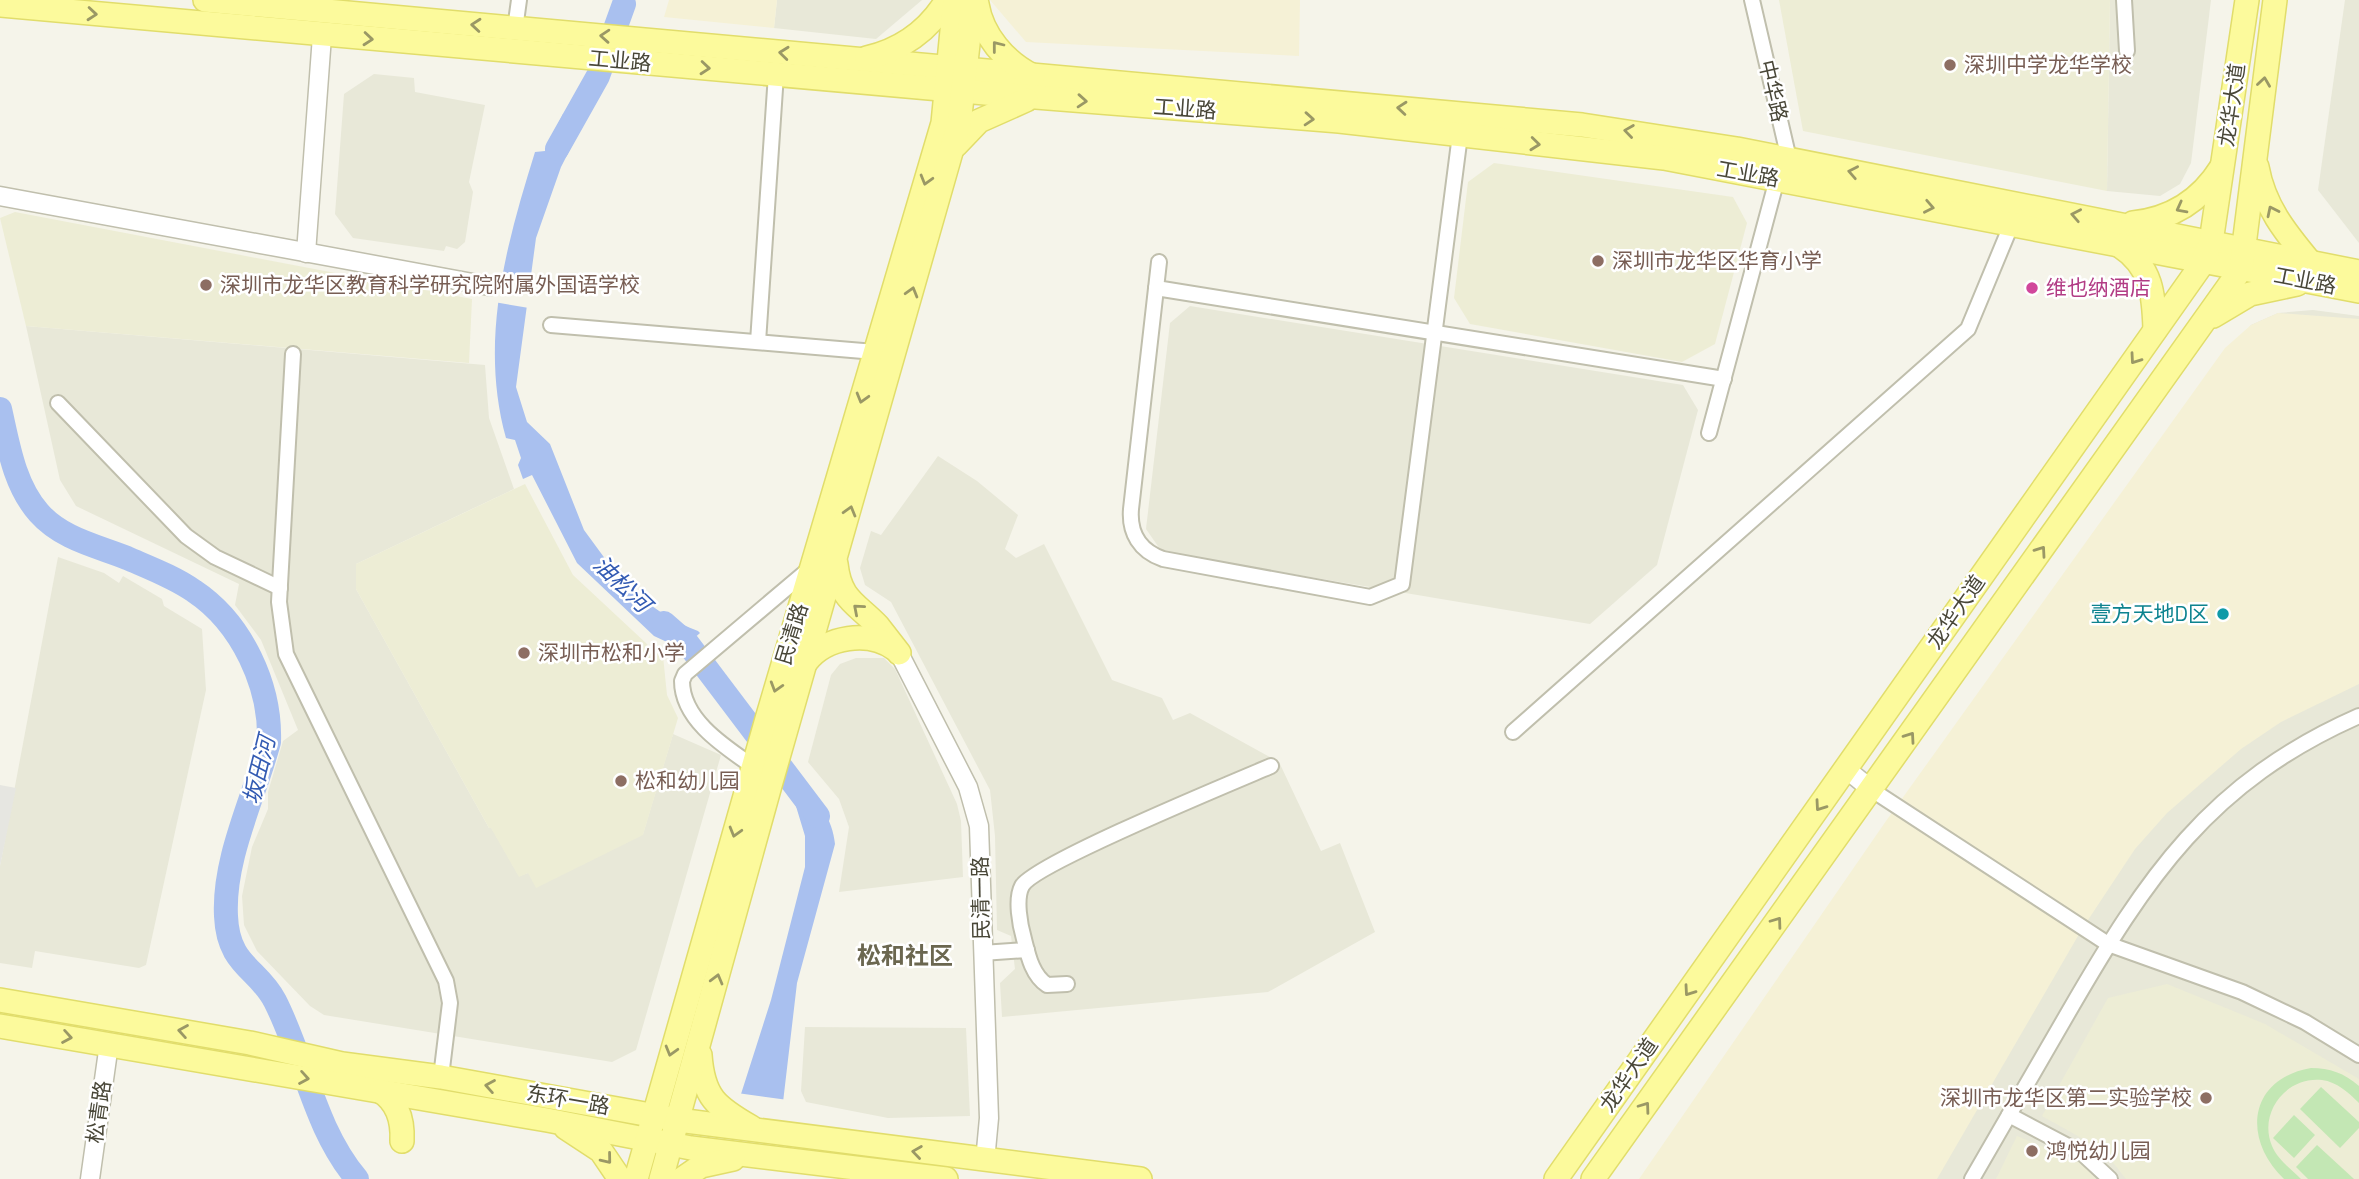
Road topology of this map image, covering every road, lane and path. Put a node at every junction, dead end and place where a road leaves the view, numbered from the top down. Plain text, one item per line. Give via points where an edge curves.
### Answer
1 (205, 0) edge
2 (519, 0) edge
3 (947, 0) edge
4 (955, 0) edge
5 (974, 0) edge
6 (1752, 0) edge
7 (2124, 0) edge
8 (2247, 0) edge
9 (2275, 0) edge
10 (0, 5) edge
11 (515, 29) junction
12 (322, 36) junction
13 (568, 45) junction
14 (2127, 51) dead end
15 (852, 60) junction
16 (776, 74) junction
17 (958, 80) junction
18 (1035, 87) junction
19 (1460, 135) junction
20 (952, 150) junction
21 (2255, 150) junction
22 (1790, 159) junction
23 (2223, 165) junction
24 (1777, 179) junction
25 (0, 196) edge
26 (2012, 223) junction
27 (2120, 234) junction
28 (2211, 242) junction
29 (306, 253) junction
30 (2242, 259) junction
31 (1159, 262) dead end
32 (2310, 262) junction
33 (2202, 264) junction
34 (2359, 272) edge
35 (489, 286) dead end
36 (2332, 286) junction
37 (1156, 288) junction
38 (2359, 291) edge
39 (2204, 321) junction
40 (551, 325) dead end
41 (2155, 330) junction
42 (1435, 333) junction
43 (758, 342) junction
44 (875, 352) junction
45 (293, 354) dead end
46 (1724, 379) junction
47 (58, 402) dead end
48 (1709, 433) dead end
49 (836, 556) junction
50 (812, 566) junction
51 (280, 589) junction
52 (899, 653) junction
53 (806, 662) junction
54 (2359, 716) edge
55 (1513, 732) dead end
56 (1271, 766) dead end
57 (754, 767) junction
58 (1846, 769) junction
59 (1872, 790) junction
60 (2108, 944) junction
61 (1027, 950) junction
62 (982, 953) junction
63 (1067, 984) dead end
64 (0, 1000) edge
65 (0, 1026) edge
66 (109, 1044) junction
67 (699, 1045) junction
68 (2359, 1055) edge
69 (440, 1077) junction
70 (380, 1091) junction
71 (2009, 1115) junction
72 (653, 1116) junction
73 (547, 1120) junction
74 (678, 1120) junction
75 (727, 1120) junction
76 (647, 1138) junction
77 (402, 1141) dead end
78 (671, 1144) junction
79 (722, 1156) junction
80 (1569, 1160) junction
81 (985, 1161) junction
82 (1599, 1173) edge
83 (90, 1179) edge
84 (620, 1179) edge
85 (636, 1179) edge
86 (662, 1179) edge
87 (682, 1179) edge
88 (946, 1179) edge
89 (1140, 1179) edge
90 (1536, 1179) edge
91 (1556, 1179) edge
92 (1972, 1179) edge
93 (2110, 1179) edge

11 -> 1 main road, 工业路
2 - 11 street
3 - 15 main road via 906,42 877,56
4 - 17 main road
5 - 17 main road
18 -> 5 main road via 995,44
6 - 22 street, 中华路
7 - 14 street
8 - 23 main road, 龙华大道
21 -> 9 main road, 龙华大道
10 -> 12 main road, 工业路
11 - 13 main road, 工业路
12 -> 13 main road, 工业路
12 - 29 street
15 -> 13 main road, 工业路 via 641,39
13 -> 16 main road, 工业路 via 637,62
15 - 17 main road, 工业路
16 - 17 main road, 工业路
16 - 43 street
17 - 18 main road, 工业路
17 - 20 main road, 民清路
17 -> 44 main road, 民清路
18 -> 19 main road, 工业路
18 - 20 main road via 979,121
22 -> 18 main road, 工业路 via 1582,125
19 -> 24 main road, 工业路 via 1664,158
19 - 42 street
49 -> 20 main road, 民清路
21 - 30 main road, 龙华大道
32 -> 21 main road via 2274,217
22 - 24 street
27 -> 22 main road, 工业路
23 -> 27 main road via 2208,187 2179,210
23 - 28 main road, 龙华大道
24 -> 26 main road, 工业路
24 - 46 street
25 - 29 street
26 - 27 main road, 工业路
26 - 55 street via 1968,329
27 - 28 main road, 工业路
27 - 33 main road, 工业路
27 - 41 main road via 2149,277
28 - 30 main road, 工业路
28 - 33 main road, 龙华大道
29 - 35 street
30 - 32 main road, 工业路
30 - 33 main road, 工业路
30 - 36 main road, 工业路
30 - 39 main road, 龙华大道
31 - 37 street
32 - 34 main road, 工业路
33 - 41 main road, 龙华大道
36 - 38 main road, 工业路
36 - 39 main road via 2282,285 2250,294
37 - 42 street
37 - 42 street via 1131,509 1137,540 1163,559 1370,597 1402,584
59 -> 39 main road, 龙华大道
40 - 43 street
41 -> 58 main road, 龙华大道
42 - 46 street
43 - 44 street
44 -> 50 main road, 民清路
45 - 51 street
46 - 48 street
47 - 51 street via 186,536 215,557
52 -> 49 main road via 842,591
49 - 53 main road, 民清路
50 -> 57 main road, 民清路
50 - 57 street via 685,674 682,689 696,718
51 - 69 street via 286,654 446,981 450,1003
52 - 53 main road via 877,639 853,639 821,649
52 - 62 street, 民清一路 via 974,805
67 -> 53 main road, 民清路
54 - 60 street via 2297,748 2222,802 2159,868
56 - 61 street via 1103,840 1026,881 1020,890 1020,906
57 -> 72 main road, 民清路
58 - 59 street
58 -> 80 main road, 龙华大道
59 - 60 street
82 -> 59 main road, 龙华大道
60 - 68 street via 2242,992
60 - 71 street
61 - 62 street
61 - 63 street via 1041,981
62 - 81 street, 民清一路 via 989,1118
69 -> 64 main road, 东环一路 via 342,1064 250,1043
65 -> 66 main road, 东环一路
66 -> 70 main road, 东环一路
66 - 83 street, 松青路
67 - 74 main road, 民清路
67 - 75 main road via 705,1089
72 -> 69 main road, 东环一路
70 - 73 main road, 东环一路
70 - 77 main road via 400,1115
71 - 92 street
71 - 93 street via 2083,1154
72 - 74 main road, 东环一路
72 - 76 main road, 民清路
73 - 76 main road, 东环一路
73 -> 84 main road via 592,1143
74 - 75 main road, 东环一路
74 - 78 main road, 民清路
81 -> 75 main road, 东环一路 via 758,1131
76 - 78 main road, 东环一路
76 - 85 main road, 民清路
78 - 79 main road, 东环一路
78 - 86 main road, 民清路
79 - 87 main road
79 - 88 main road, 东环一路
80 - 90 main road
80 - 91 main road, 龙华大道
81 - 89 main road, 东环一路

